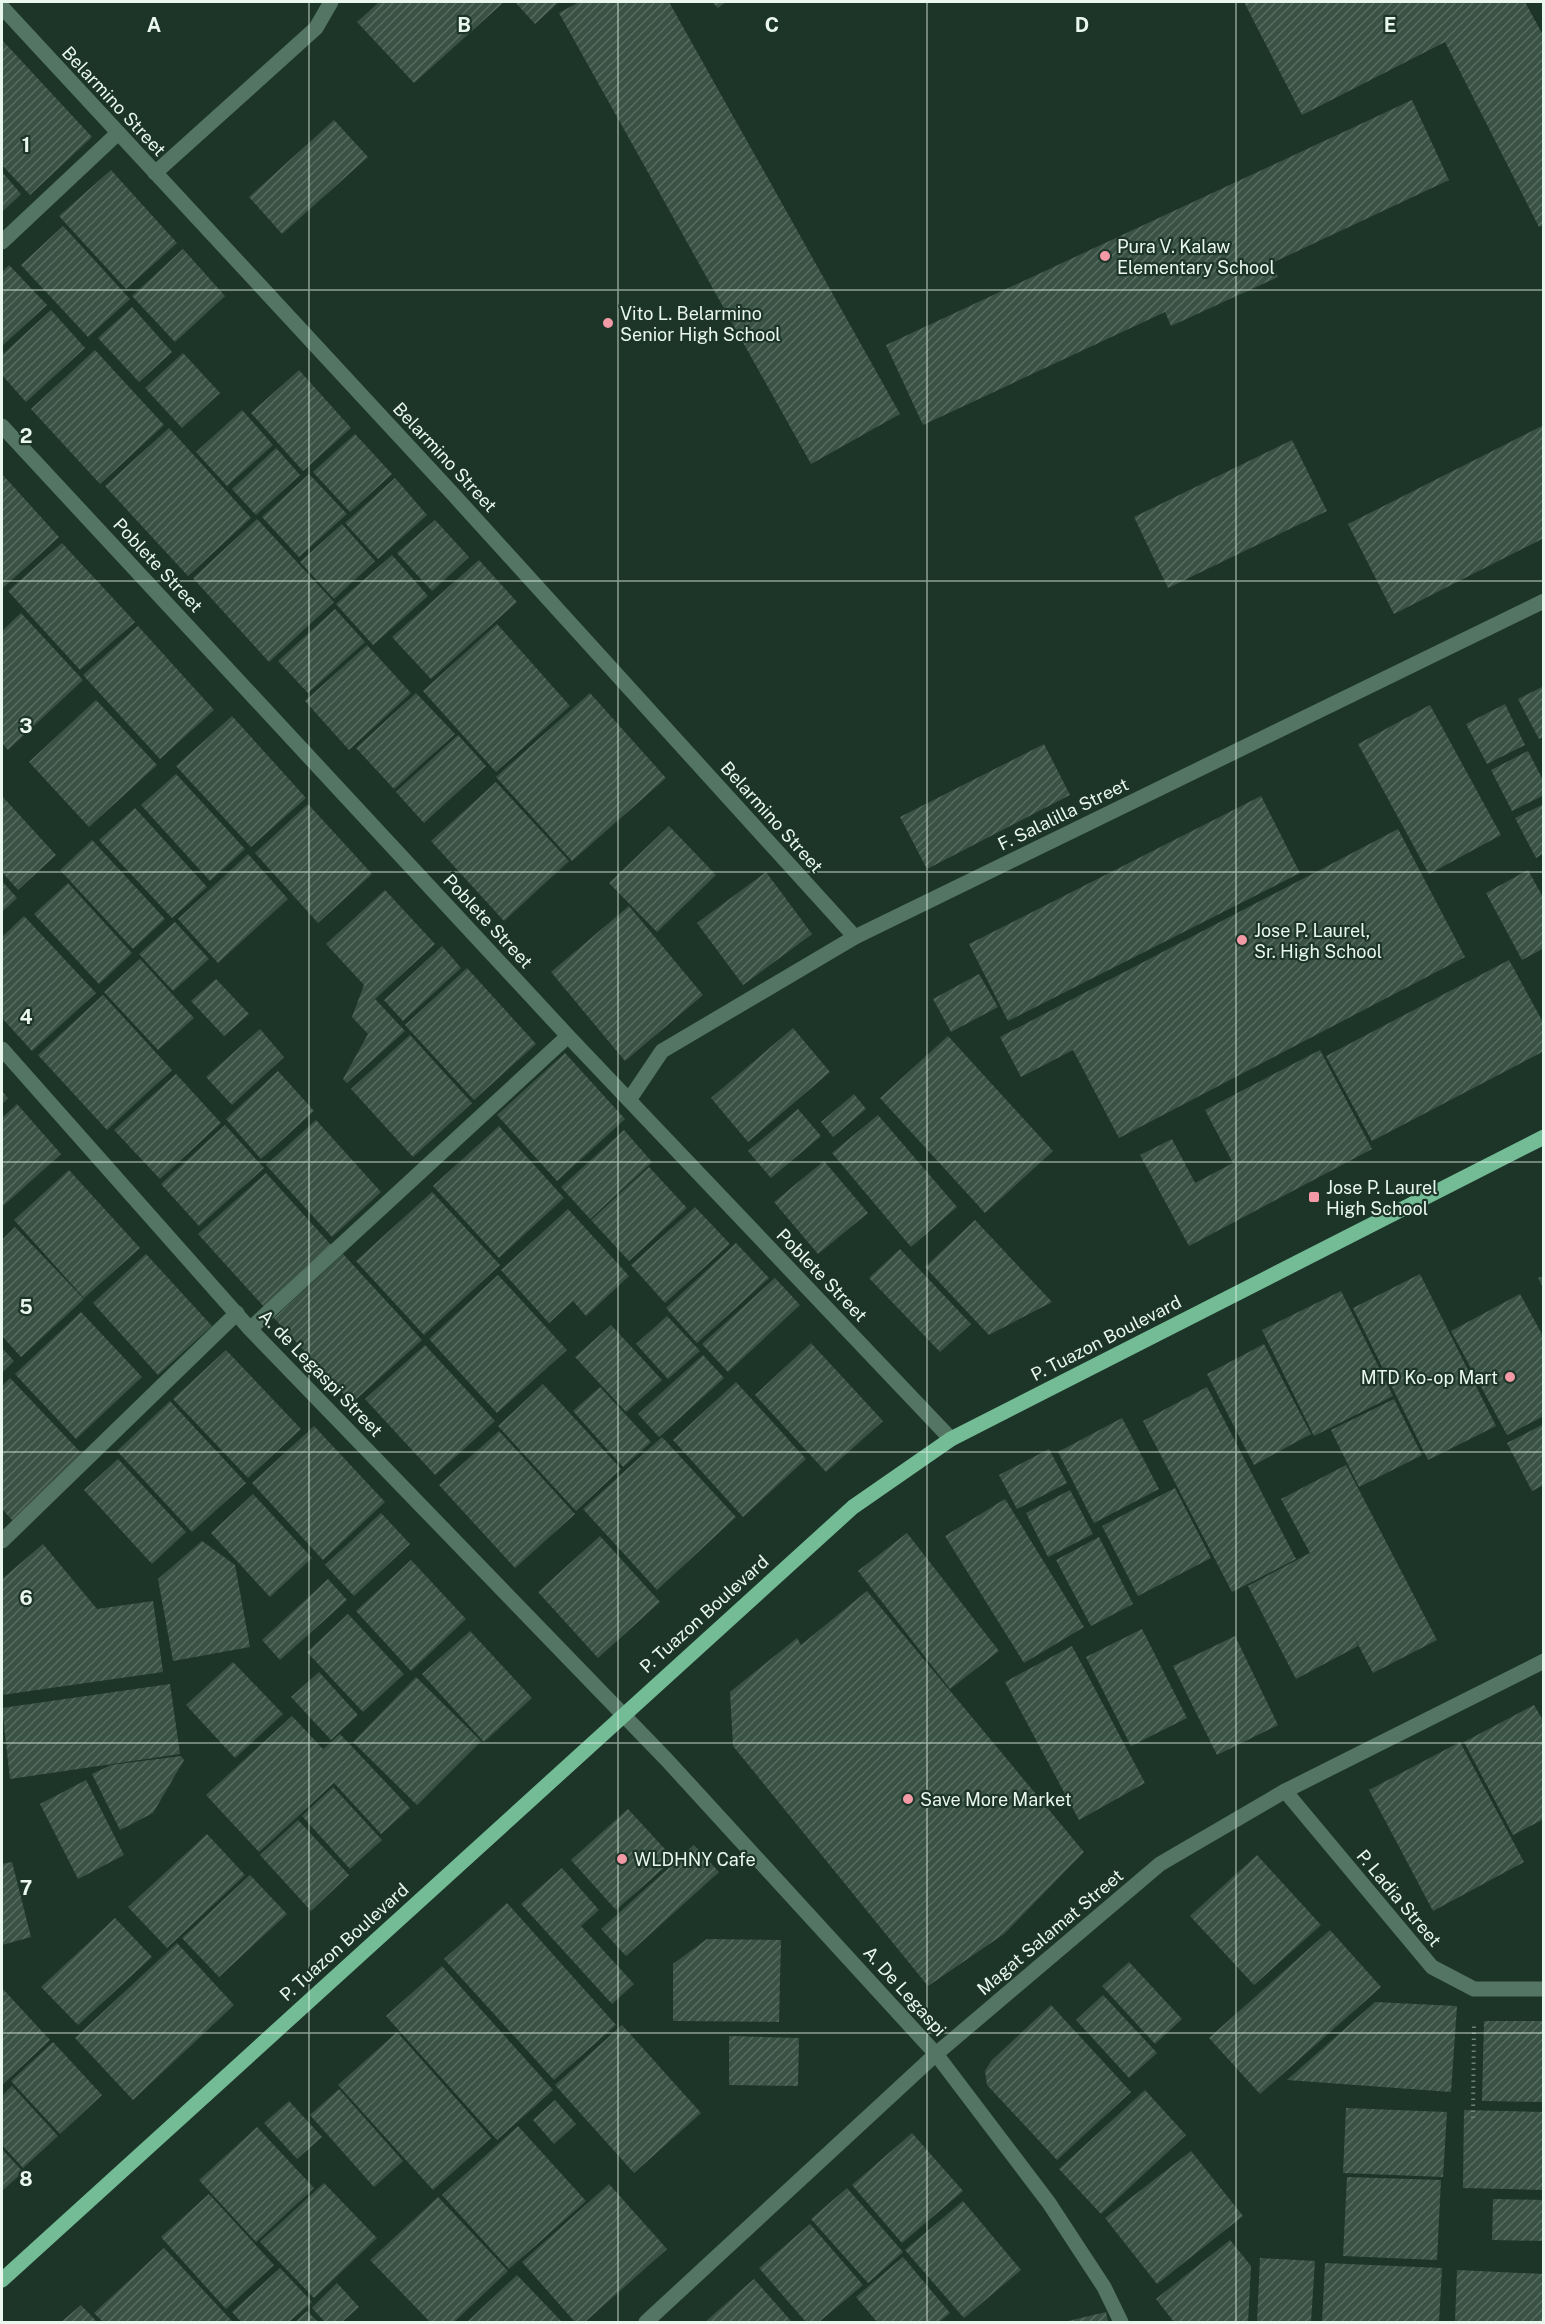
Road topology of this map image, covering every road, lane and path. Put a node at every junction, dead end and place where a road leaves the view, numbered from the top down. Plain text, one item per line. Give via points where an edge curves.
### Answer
1 (331, 2) edge
2 (2, 7) edge
3 (118, 133) junction
4 (155, 173) junction
5 (2, 242) edge
6 (2, 426) edge
7 (1544, 601) edge
8 (855, 937) junction
9 (568, 1036) junction
10 (2, 1049) edge
11 (629, 1100) junction
12 (1544, 1137) edge
13 (237, 1314) junction
14 (250, 1329) junction
15 (951, 1439) junction
16 (2, 1541) edge
17 (1544, 1661) edge
18 (622, 1715) junction
19 (1285, 1791) junction
20 (1474, 1989) junction
21 (1544, 1989) edge
22 (936, 2054) junction
23 (1473, 2118) dead end
24 (2, 2280) edge
25 (646, 2322) edge
26 (1121, 2322) edge

1 - 4 street via 316,28
2 - 3 street, Belarmino Street
3 - 4 street, Belarmino Street
3 - 5 street
4 - 8 street, Belarmino Street
6 - 9 street, Poblete Street
7 - 8 street, F. Salalilla Street
8 - 11 street, F. Salalilla Street via 662,1051
9 - 11 street, Poblete Street
9 - 14 street
10 - 13 street, A. de Legaspi Street
11 - 15 street, Poblete Street
12 - 15 main road, P. Tuazon Boulevard
13 - 14 street, A. de Legaspi Street
13 - 16 street
14 - 18 street, A. de Legaspi Street
15 - 18 main road, P. Tuazon Boulevard via 853,1507
17 - 19 street, Magat Salamat Street
18 - 22 street, A. De Legaspi
18 - 24 main road, P. Tuazon Boulevard
19 - 20 street, P. Ladia Street via 1432,1968
19 - 22 street, Magat Salamat Street via 1160,1864
20 - 21 street, P. Ladia Street
20 - 23 path
22 - 25 street, Magat Salamat Street
22 - 26 street, A. De Legaspi via 1049,2204 1104,2287

